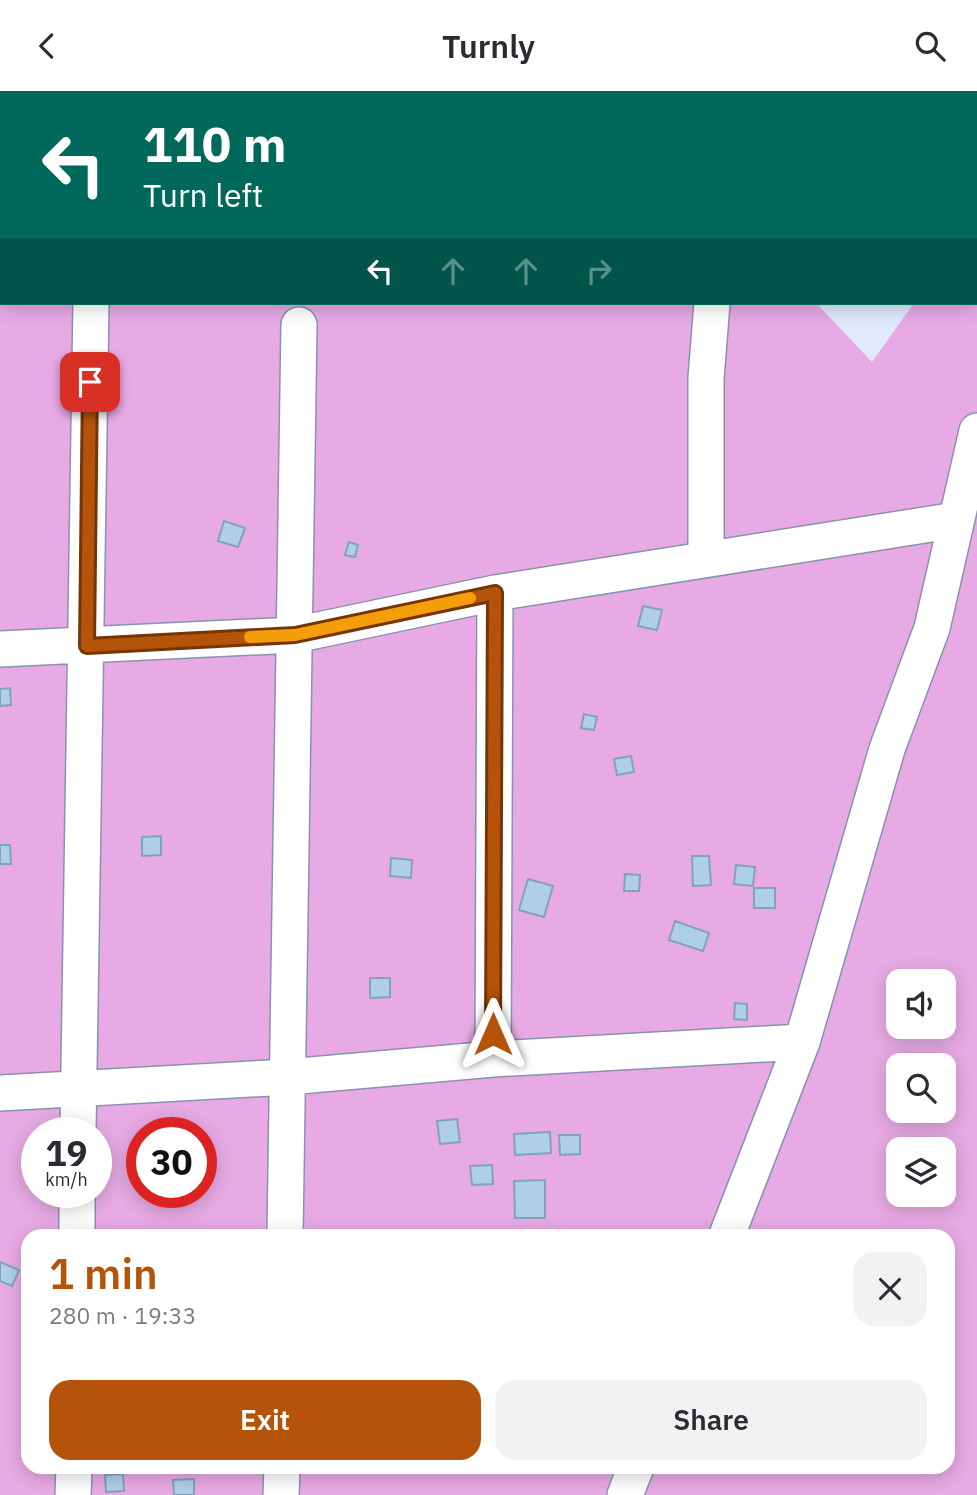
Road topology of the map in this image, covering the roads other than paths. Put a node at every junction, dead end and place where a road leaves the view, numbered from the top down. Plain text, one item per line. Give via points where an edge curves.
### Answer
1 (91, 305) edge
2 (712, 305) edge
3 (299, 325) dead end
4 (977, 431) edge
5 (956, 520) junction
6 (706, 559) junction
7 (495, 593) junction
8 (295, 635) junction
9 (87, 646) junction
10 (0, 649) edge
11 (802, 1042) junction
12 (494, 1059) junction
13 (288, 1077) junction
14 (78, 1089) junction
15 (0, 1093) edge
16 (78, 1117) edge
17 (77, 1208) edge
18 (77, 1229) edge
19 (285, 1229) edge
20 (729, 1229) edge
21 (74, 1474) edge
22 (282, 1474) edge
23 (633, 1474) edge
24 (73, 1495) edge
25 (281, 1495) edge
26 (625, 1495) edge

1 - 9 street
2 - 6 street via 706,378
3 - 8 street
4 - 5 street
5 - 6 street
5 - 11 street via 932,628 887,749
6 - 7 street
7 - 8 street
7 - 12 street
8 - 9 street
8 - 13 street
9 - 10 street
9 - 14 street
11 - 12 street
11 - 20 street
12 - 13 street
13 - 14 street
13 - 19 street
14 - 15 street
14 - 16 street
17 - 18 street
21 - 24 street
22 - 25 street
23 - 26 street

